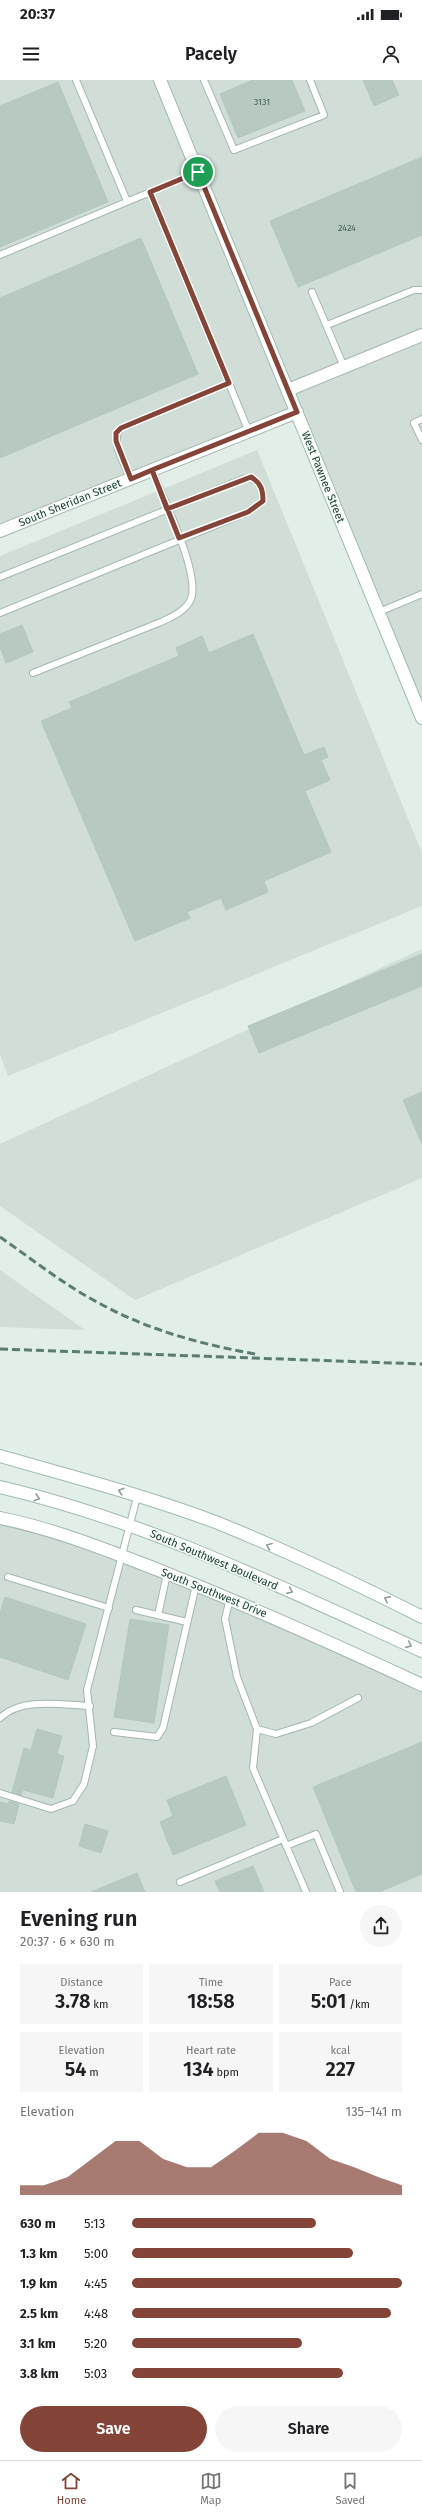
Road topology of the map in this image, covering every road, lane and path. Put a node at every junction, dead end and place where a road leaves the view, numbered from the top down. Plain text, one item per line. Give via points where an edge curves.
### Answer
1 (76, 80) edge
2 (160, 80) edge
3 (204, 80) edge
4 (310, 80) edge
5 (198, 172) junction
6 (150, 192) junction
7 (127, 201) junction
8 (0, 255) edge
9 (422, 290) edge
10 (312, 292) dead end
11 (327, 325) junction
12 (422, 335) edge
13 (344, 367) junction
14 (229, 383) junction
15 (288, 390) junction
16 (297, 412) junction
17 (422, 420) edge
18 (249, 432) junction
19 (422, 440) edge
20 (152, 470) junction
21 (131, 479) junction
22 (167, 509) junction
23 (0, 531) edge
24 (179, 538) junction
25 (0, 577) edge
26 (422, 594) edge
27 (379, 612) junction
28 (0, 613) edge
29 (33, 674) dead end
30 (422, 718) edge
31 (0, 1456) edge
32 (0, 1487) edge
33 (137, 1497) junction
34 (0, 1518) edge
35 (130, 1525) junction
36 (122, 1556) junction
37 (167, 1574) junction
38 (8, 1577) dead end
39 (196, 1585) junction
40 (230, 1598) junction
41 (109, 1608) junction
42 (136, 1610) dead end
43 (158, 1615) junction
44 (422, 1617) edge
45 (187, 1622) junction
46 (422, 1651) edge
47 (422, 1685) edge
48 (358, 1698) dead end
49 (90, 1706) junction
50 (0, 1718) edge
51 (257, 1729) junction
52 (114, 1732) dead end
53 (0, 1793) edge
54 (283, 1839) junction
55 (286, 1846) junction
56 (180, 1882) dead end
57 (306, 1892) edge
58 (340, 1892) edge

1 - 7 lane
2 - 5 main road, West Pawnee Street
3 - 4 lane via 234,150 324,115
5 - 6 lane
5 - 15 main road, West Pawnee Street
6 - 7 lane
6 - 14 lane
7 - 8 lane
9 - 11 lane via 414,290
10 - 11 lane
11 - 13 lane
12 - 13 main road
13 - 15 main road
14 - 18 lane
14 - 21 lane via 121,428 116,433 116,441
15 - 16 main road, West Pawnee Street
16 - 18 main road, South Sheridan Street
16 - 27 main road, West Pawnee Street
17 - 19 lane via 414,423
18 - 20 main road, South Sheridan Street
20 - 21 main road, South Sheridan Street
20 - 22 lane
21 - 23 main road, South Sheridan Street
22 - 24 lane
22 - 24 lane via 243,478 251,477 258,481 263,492 263,501 252,509
22 - 25 lane
24 - 28 lane
24 - 29 lane via 193,581 190,600 179,613
26 - 27 lane
27 - 30 main road, West Pawnee Street
33 -> 31 main road
32 -> 35 main road, South Southwest Boulevard
33 - 35 lane
44 -> 33 main road via 354,1583 217,1523
34 - 36 main road, South Southwest Drive via 20,1522
35 - 36 lane
35 -> 46 main road, South Southwest Boulevard via 244,1571
36 - 37 main road, South Southwest Drive
36 - 41 lane
37 - 39 main road, South Southwest Drive
37 - 43 lane
38 - 41 lane
39 - 40 main road, South Southwest Drive
39 - 45 lane
40 - 47 main road, South Southwest Drive
40 - 51 lane via 225,1619 237,1677
41 - 49 lane via 87,1690
42 - 43 lane
43 - 45 lane
45 - 52 lane via 163,1728 157,1737
48 - 51 lane via 311,1723 276,1734
49 - 50 lane via 23,1706 7,1710
49 - 53 lane via 93,1746 84,1784 73,1800 51,1809
51 - 54 lane via 253,1768
54 - 55 lane
54 - 56 lane
55 - 57 lane
55 - 58 lane via 316,1834

